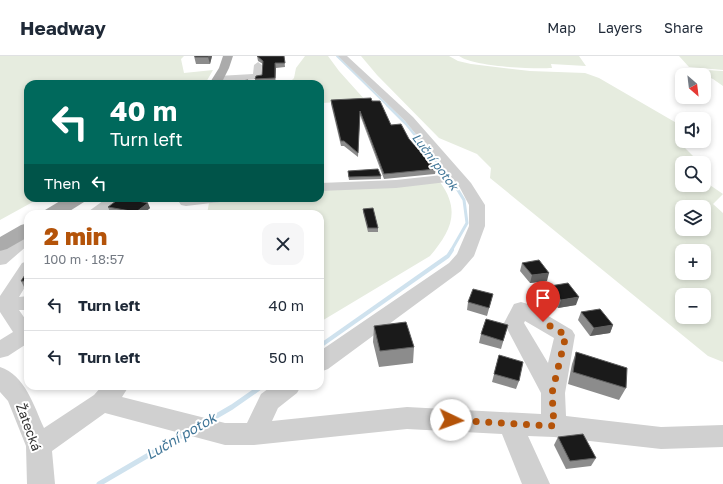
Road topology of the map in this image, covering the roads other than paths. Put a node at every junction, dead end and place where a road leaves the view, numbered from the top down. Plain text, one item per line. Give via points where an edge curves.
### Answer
1 (228, 56) edge
2 (342, 56) edge
3 (258, 65) dead end
4 (217, 80) edge
5 (233, 80) edge
6 (442, 179) dead end
7 (324, 187) edge
8 (72, 202) edge
9 (74, 202) edge
10 (111, 202) edge
11 (200, 202) edge
12 (185, 205) edge
13 (59, 210) edge
14 (64, 210) edge
15 (100, 210) edge
16 (24, 231) edge
17 (24, 240) edge
18 (0, 245) edge
19 (0, 260) edge
20 (24, 273) edge
21 (24, 303) edge
22 (5, 304) junction
23 (24, 331) edge
24 (24, 335) edge
25 (0, 350) edge
26 (324, 360) edge
27 (0, 376) edge
28 (284, 390) edge
29 (552, 393) dead end
30 (110, 394) edge
31 (510, 424) junction
32 (554, 426) junction
33 (254, 434) junction
34 (723, 436) edge
35 (39, 446) junction
36 (41, 484) edge
37 (536, 484) edge

1 - 4 main road
2 - 26 street via 409,119 466,186 477,205 478,226 465,256 455,267
3 - 5 street via 258,77
6 - 7 street
8 - 13 main road
9 - 14 street
10 - 15 street
11 - 12 street
16 - 18 main road
17 - 19 street
20 - 22 street
21 - 22 street
22 - 23 street
24 - 25 street
27 - 35 street, Žatecká via 18,396
28 - 33 street via 269,401
29 - 32 street
30 - 33 street via 225,434
30 - 35 street
31 - 32 street
31 - 33 street via 407,418
31 - 37 street
32 - 34 street via 661,438
35 - 36 street, Žatecká

